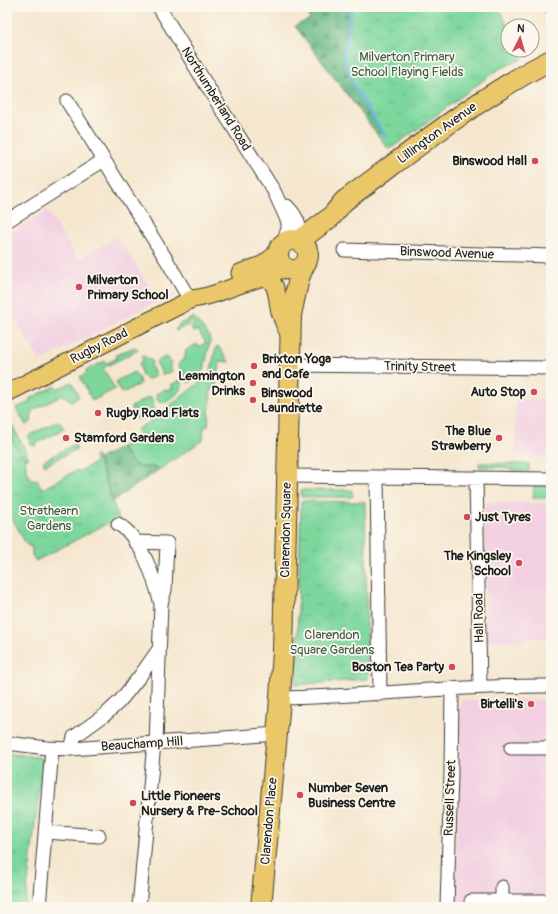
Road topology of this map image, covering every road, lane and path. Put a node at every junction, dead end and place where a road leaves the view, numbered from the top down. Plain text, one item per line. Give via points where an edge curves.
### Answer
1 (159, 7) edge
2 (551, 60) edge
3 (67, 101) dead end
4 (104, 160) junction
5 (274, 191) junction
6 (297, 218) junction
7 (7, 221) edge
8 (325, 221) junction
9 (344, 250) dead end
10 (292, 256) junction
11 (551, 256) edge
12 (264, 277) junction
13 (191, 299) junction
14 (290, 336) junction
15 (290, 365) junction
16 (551, 368) edge
17 (7, 393) edge
18 (287, 476) junction
19 (377, 477) junction
20 (476, 478) junction
21 (551, 479) edge
22 (118, 524) dead end
23 (135, 542) junction
24 (161, 604) junction
25 (159, 649) junction
26 (551, 686) edge
27 (480, 687) junction
28 (452, 688) junction
29 (380, 694) junction
30 (280, 698) junction
31 (277, 734) junction
32 (7, 743) edge
33 (155, 743) junction
34 (511, 748) dead end
35 (551, 748) edge
36 (52, 749) junction
37 (71, 749) junction
38 (46, 832) junction
39 (99, 836) dead end
40 (502, 887) dead end
41 (471, 901) dead end
42 (502, 901) junction
43 (551, 901) edge
44 (39, 907) edge
45 (139, 907) edge
46 (261, 907) edge
47 (447, 907) edge

1 - 5 street, Northumberland Road
2 - 8 highway, Lillington Avenue via 467,111 344,201
3 - 4 street
4 - 7 street
4 - 13 street
5 - 6 street, Northumberland Road
5 - 10 street, Northumberland Road via 288,222
6 - 8 street via 309,225
6 - 10 street via 300,227
8 - 10 highway, Lillington Avenue via 326,228
9 - 11 street, Binswood Avenue
10 - 12 main road, Rugby Road via 277,272
10 - 13 main road, Rugby Road via 223,278 200,289
10 - 14 highway via 286,293 291,315
12 - 13 main road, Rugby Road via 206,298
12 - 14 main road via 274,284 281,315
13 - 17 main road, Rugby Road
14 - 15 highway
15 - 16 street, Trinity Street
15 - 18 highway
18 - 19 street, Clarendon Square
18 - 30 highway, Clarendon Square
19 - 20 street, Clarendon Square
19 - 29 street
20 - 21 street, Clarendon Square
20 - 27 street, Hall Road
22 - 23 street
23 - 24 street via 146,559
23 - 24 street via 167,543 165,590
24 - 25 street
25 - 33 street
25 - 37 street via 120,701 74,737
26 - 27 street
27 - 28 street
28 - 29 street
28 - 47 street, Russell Street
29 - 30 street
30 - 31 highway, Clarendon Square
31 - 33 street, Beauchamp Hill
31 - 46 highway, Clarendon Place
32 - 36 street, Beauchamp Hill
33 - 37 street, Beauchamp Hill
33 - 45 street
34 - 35 street
36 - 37 street, Beauchamp Hill
36 - 38 street
38 - 39 street
38 - 44 street
40 - 42 street
41 - 42 street
42 - 43 street

